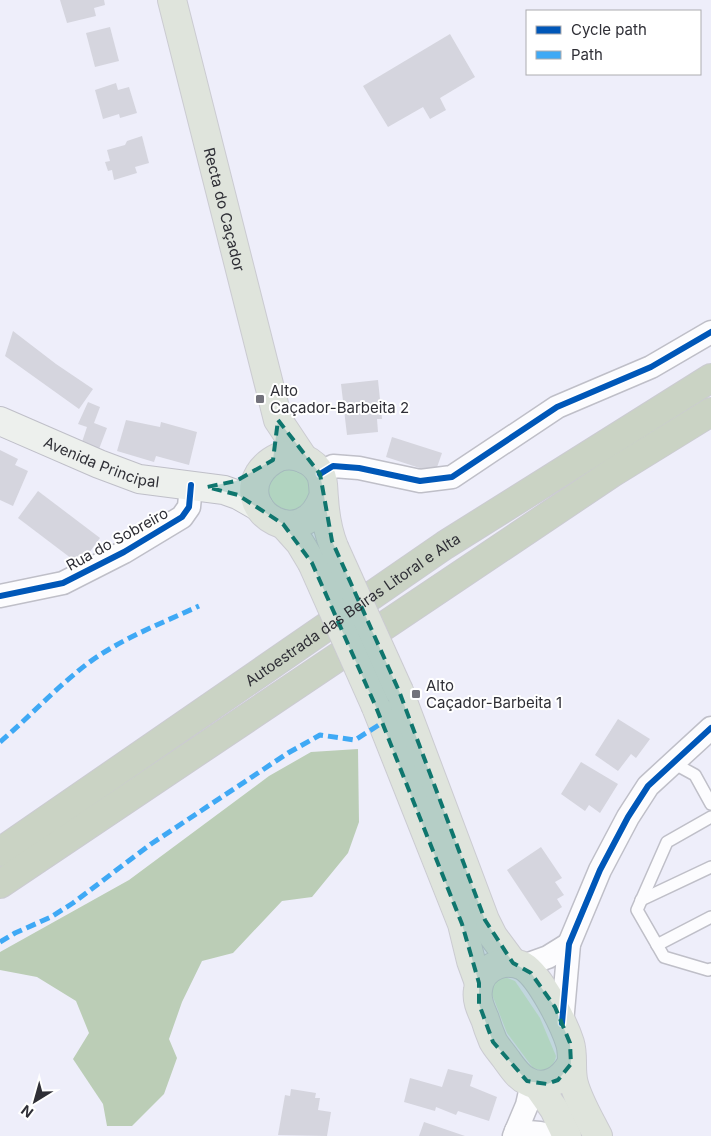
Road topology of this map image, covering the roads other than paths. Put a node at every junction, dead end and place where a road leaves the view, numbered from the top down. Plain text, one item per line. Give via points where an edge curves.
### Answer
1 (172, 0) edge
2 (711, 332) edge
3 (711, 378) edge
4 (711, 412) edge
5 (278, 420) junction
6 (0, 422) edge
7 (268, 463) junction
8 (316, 477) junction
9 (199, 486) junction
10 (259, 507) junction
11 (283, 524) junction
12 (0, 596) edge
13 (710, 732) edge
14 (673, 763) junction
15 (711, 804) edge
16 (711, 817) edge
17 (0, 852) edge
18 (711, 867) edge
19 (0, 884) edge
20 (641, 900) junction
21 (711, 918) edge
22 (569, 944) junction
23 (656, 945) junction
24 (518, 965) junction
25 (711, 969) edge
26 (479, 983) junction
27 (562, 1023) junction
28 (571, 1064) junction
29 (534, 1084) junction
30 (515, 1134) edge
31 (553, 1136) edge
32 (567, 1136) edge
33 (598, 1136) edge

1 - 5 main road, Recta do Caçador
2 - 8 street via 651,367 557,407 452,477 420,481 333,466
3 - 17 highway, Autoestrada das Beiras Litoral e Alta via 445,545
4 - 19 highway, Autoestrada das Beiras Litoral e Alta via 604,478
5 - 7 main road
5 - 8 main road
6 - 9 main road, Avenida Principal via 139,479
7 - 8 main road via 288,456
7 - 9 main road, Avenida Principal via 236,481
7 - 10 main road via 254,484
8 - 11 main road via 316,511 304,522
8 - 24 main road, bridge via 334,546 399,691 485,920
9 - 10 main road, Avenida Principal via 224,490
9 - 12 street, Rua do Sobreiro via 182,517 124,552 63,583
10 - 11 main road via 274,521
11 - 26 main road, bridge via 300,543 312,564 376,708 462,924
13 - 14 street
14 - 15 lane via 695,775
14 - 22 street via 648,786 628,817 600,870
16 - 20 lane via 667,842
18 - 20 lane
20 - 23 lane via 637,910
21 - 23 lane
22 - 24 street via 548,957
22 - 27 street
23 - 25 lane via 664,956
24 - 26 main road via 502,963 492,967
24 - 27 main road via 531,973
26 - 29 main road via 479,1004 493,1042 518,1074
27 - 28 main road via 570,1043
28 - 29 main road via 558,1080
28 - 33 main road via 574,1085
29 - 30 street
29 - 32 main road via 554,1109
30 - 31 street via 540,1132

